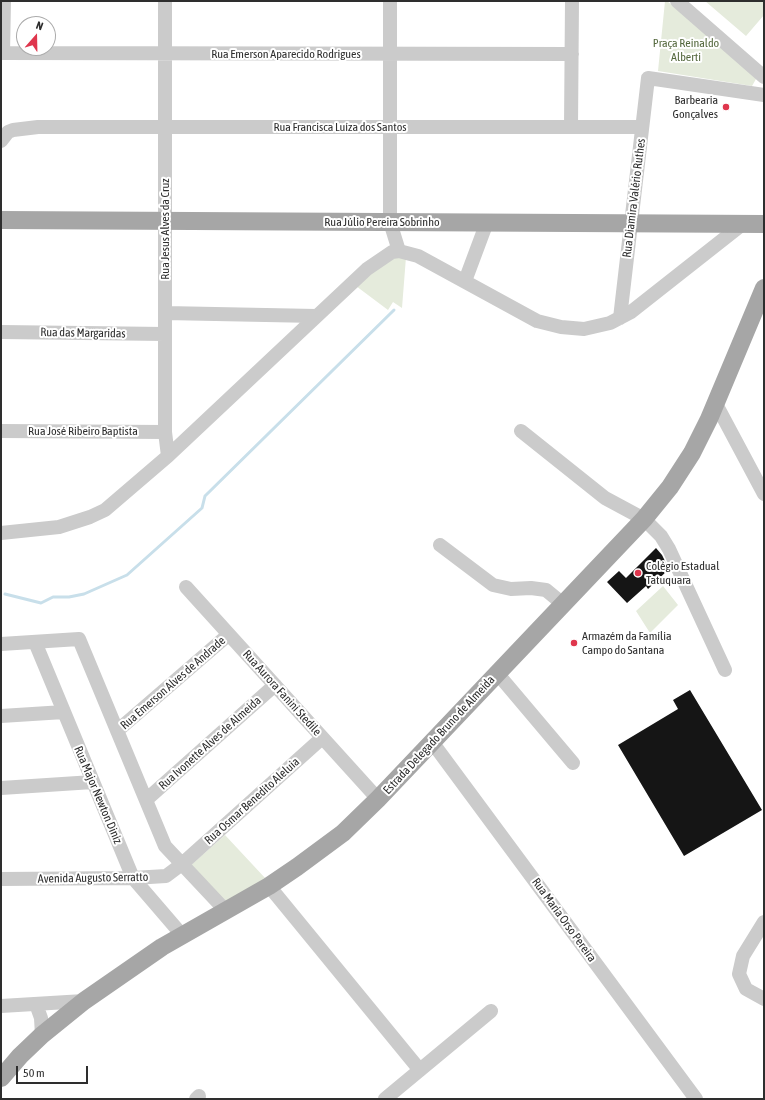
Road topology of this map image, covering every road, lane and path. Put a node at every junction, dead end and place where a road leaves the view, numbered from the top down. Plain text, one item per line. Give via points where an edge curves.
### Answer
1 (4, 1) edge
2 (165, 1) edge
3 (390, 1) edge
4 (572, 1) edge
5 (677, 1) edge
6 (2, 53) edge
7 (165, 54) junction
8 (390, 54) junction
9 (572, 54) junction
10 (763, 76) edge
11 (759, 94) edge
12 (165, 127) junction
13 (390, 127) junction
14 (572, 127) junction
15 (642, 127) junction
16 (1, 141) edge
17 (1, 220) edge
18 (166, 220) junction
19 (390, 222) junction
20 (487, 222) junction
21 (632, 223) junction
22 (744, 224) junction
23 (764, 224) edge
24 (399, 251) junction
25 (466, 281) junction
26 (762, 297) edge
27 (164, 313) junction
28 (316, 316) junction
29 (620, 318) junction
30 (1, 332) edge
31 (165, 334) junction
32 (716, 404) junction
33 (1, 431) edge
34 (521, 431) dead end
35 (165, 432) junction
36 (168, 456) junction
37 (764, 494) edge
38 (644, 519) junction
39 (1, 533) edge
40 (440, 545) dead end
41 (186, 587) dead end
42 (564, 604) junction
43 (228, 635) junction
44 (35, 642) junction
45 (1, 644) edge
46 (725, 670) dead end
47 (497, 673) junction
48 (274, 685) junction
49 (64, 712) junction
50 (1, 716) edge
51 (117, 730) junction
52 (322, 738) junction
53 (432, 742) junction
54 (573, 763) dead end
55 (93, 782) junction
56 (1, 788) edge
57 (378, 799) junction
58 (146, 800) junction
59 (182, 864) junction
60 (133, 878) junction
61 (1, 879) edge
62 (268, 886) junction
63 (226, 911) junction
64 (764, 922) edge
65 (182, 935) junction
66 (764, 999) edge
67 (84, 1001) junction
68 (36, 1004) junction
69 (1, 1006) edge
70 (491, 1011) dead end
71 (42, 1035) junction
72 (419, 1069) junction
73 (1, 1078) edge
74 (385, 1099) edge
75 (696, 1099) edge

1 - 6 street
2 - 7 street, Rua Jesus Alves da Cruz
3 - 8 street
4 - 9 street
5 - 10 street
6 - 7 street, Rua Emerson Aparecido Rodrigues
7 - 8 street, Rua Emerson Aparecido Rodrigues
7 - 12 street, Rua Jesus Alves da Cruz
8 - 9 street, Rua Emerson Aparecido Rodrigues
8 - 13 street
9 - 14 street
10 - 11 street
11 - 15 street, Rua Diamira Valério Ruthes via 648,78
12 - 13 street, Rua Francisca Luíza dos Santos
12 - 16 street, Rua Francisca Luíza dos Santos via 13,130
12 - 18 street, Rua Jesus Alves da Cruz
13 - 14 street, Rua Francisca Luíza dos Santos
13 - 19 street
14 - 15 street, Rua Francisca Luíza dos Santos
15 - 21 street, Rua Diamira Valério Ruthes
17 - 18 main road, Rua Júlio Pereira Sobrinho
18 - 19 main road, Rua Júlio Pereira Sobrinho
18 - 27 street, Rua Jesus Alves da Cruz
19 - 20 main road, Rua Júlio Pereira Sobrinho
19 - 24 street
20 - 21 main road, Rua Júlio Pereira Sobrinho
20 - 25 street
21 - 22 main road, Rua Júlio Pereira Sobrinho
21 - 29 street, Rua Diamira Valério Ruthes
22 - 23 main road, Rua Júlio Pereira Sobrinho
22 - 29 street via 641,305
24 - 25 street via 418,256
24 - 28 street via 392,252 376,262
25 - 29 street via 526,315 561,327 598,327
26 - 32 main road, Estrada Delegado Bruno de Almeida
27 - 28 street
27 - 31 street, Rua Jesus Alves da Cruz
28 - 36 street
30 - 31 street, Rua das Margaridas
31 - 35 street, Rua Jesus Alves da Cruz
32 - 37 street
32 - 38 main road, Estrada Delegado Bruno de Almeida via 682,470
33 - 35 street, Rua José Ribeiro Baptista
34 - 38 street via 606,498
35 - 36 street, Rua Jesus Alves da Cruz
36 - 39 street via 105,510 90,517 59,527
38 - 42 main road, Estrada Delegado Bruno de Almeida
38 - 46 street via 665,542
40 - 42 street via 493,585 511,589 546,590
41 - 43 street, Rua Aurora Fanini Stedile
42 - 47 main road, Estrada Delegado Bruno de Almeida
43 - 48 street, Rua Aurora Fanini Stedile
43 - 51 street, Rua Emerson Alves de Andrade
44 - 45 street
44 - 49 street, Rua Major Newton Diniz
44 - 51 street via 79,639
47 - 53 main road, Estrada Delegado Bruno de Almeida
47 - 54 street
48 - 52 street, Rua Aurora Fanini Stedile
48 - 58 street, Rua Ivonette Alves de Almeida
49 - 50 street
49 - 55 street, Rua Major Newton Diniz
51 - 58 street
52 - 57 street, Rua Aurora Fanini Stedile
52 - 59 street, Rua Osmar Benedito Aleluia
53 - 57 main road, Estrada Delegado Bruno de Almeida
53 - 75 street, Rua Maria Orso Pereira
55 - 56 street
55 - 60 street, Rua Major Newton Diniz
57 - 62 main road, Estrada Delegado Bruno de Almeida via 319,852
58 - 59 street via 165,846
59 - 60 street, Avenida Augusto Serratto via 166,876
59 - 63 street
60 - 61 street, Avenida Augusto Serratto
60 - 65 street, Rua Major Newton Diniz
62 - 63 main road, Estrada Delegado Bruno de Almeida
62 - 72 street
63 - 65 main road, Estrada Delegado Bruno de Almeida
64 - 66 street via 743,956 739,974 746,989
65 - 67 main road, Estrada Delegado Bruno de Almeida
67 - 68 street
67 - 71 main road, Estrada Delegado Bruno de Almeida
68 - 69 street
68 - 71 street via 41,1018
70 - 72 street
71 - 73 main road, Estrada Delegado Bruno de Almeida
72 - 74 street

